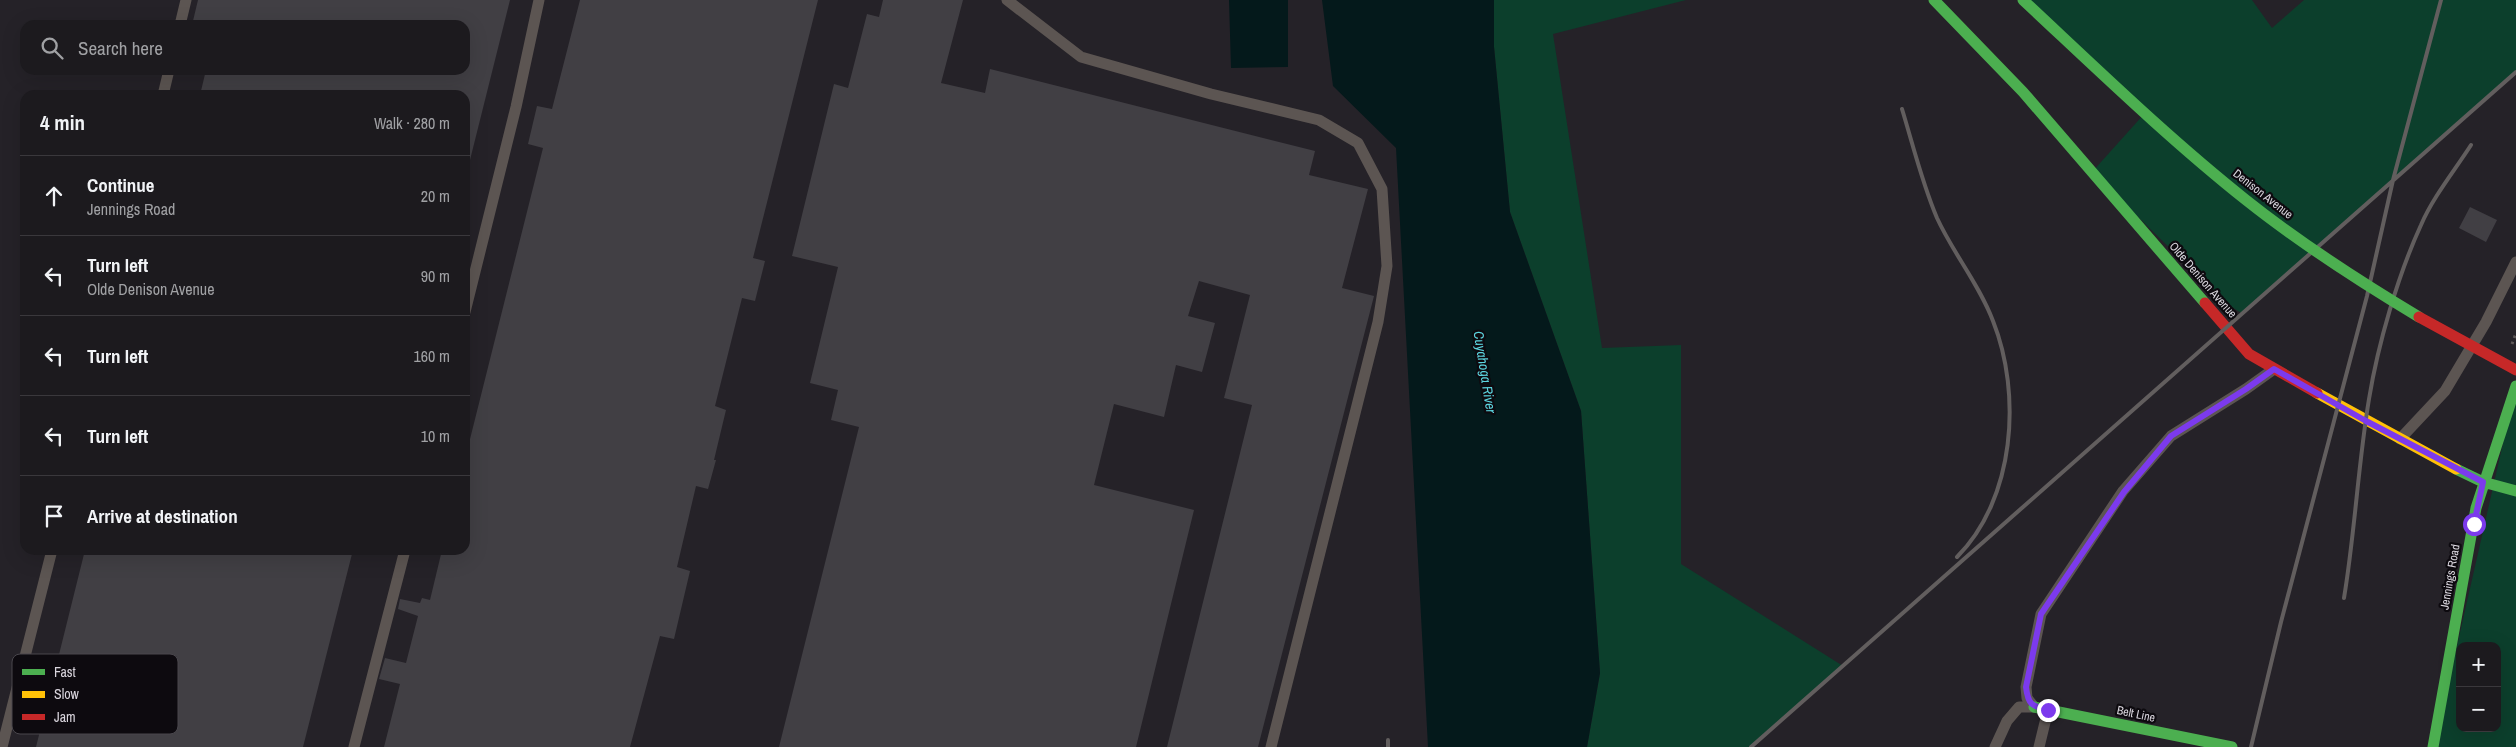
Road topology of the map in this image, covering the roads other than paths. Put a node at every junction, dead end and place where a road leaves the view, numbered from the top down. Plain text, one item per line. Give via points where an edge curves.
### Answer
1 (186, 0) edge
2 (539, 0) edge
3 (1007, 0) edge
4 (1934, 0) edge
5 (2023, 0) edge
6 (181, 20) edge
7 (168, 75) edge
8 (164, 90) edge
9 (2516, 262) edge
10 (470, 292) edge
11 (2274, 369) junction
12 (2516, 370) edge
13 (2516, 386) edge
14 (2400, 439) junction
15 (2483, 482) junction
16 (2516, 491) edge
17 (51, 555) edge
18 (404, 555) edge
19 (26, 654) edge
20 (2034, 707) junction
21 (12, 708) edge
22 (2048, 710) junction
23 (2, 747) edge
24 (354, 747) edge
25 (1272, 747) edge
26 (1995, 747) edge
27 (2039, 747) edge
28 (2232, 747) edge
29 (2434, 747) edge

1 - 6 lane
2 - 10 lane
3 - 25 lane via 1081,57 1211,94 1319,120 1358,143 1382,189 1387,266 1378,322
4 - 11 street, Olde Denison Avenue via 2022,92 2248,354
5 - 12 street, Denison Avenue, bridge via 2174,140 2280,226 2451,336
7 - 8 lane
9 - 14 lane via 2486,322 2445,391
11 - 14 street, Olde Denison Avenue
11 - 20 lane via 2171,436 2124,492 2041,614 2026,687 2027,698
13 - 15 street, Jennings Road
14 - 15 street, Olde Denison Avenue
15 - 16 street, Olde Denison Avenue
15 - 29 street, Jennings Road
17 - 19 lane
18 - 24 lane
20 - 22 street, Belt Line
20 - 26 lane via 2019,707 2007,721
21 - 23 lane
22 - 27 lane
22 - 28 street, Belt Line

